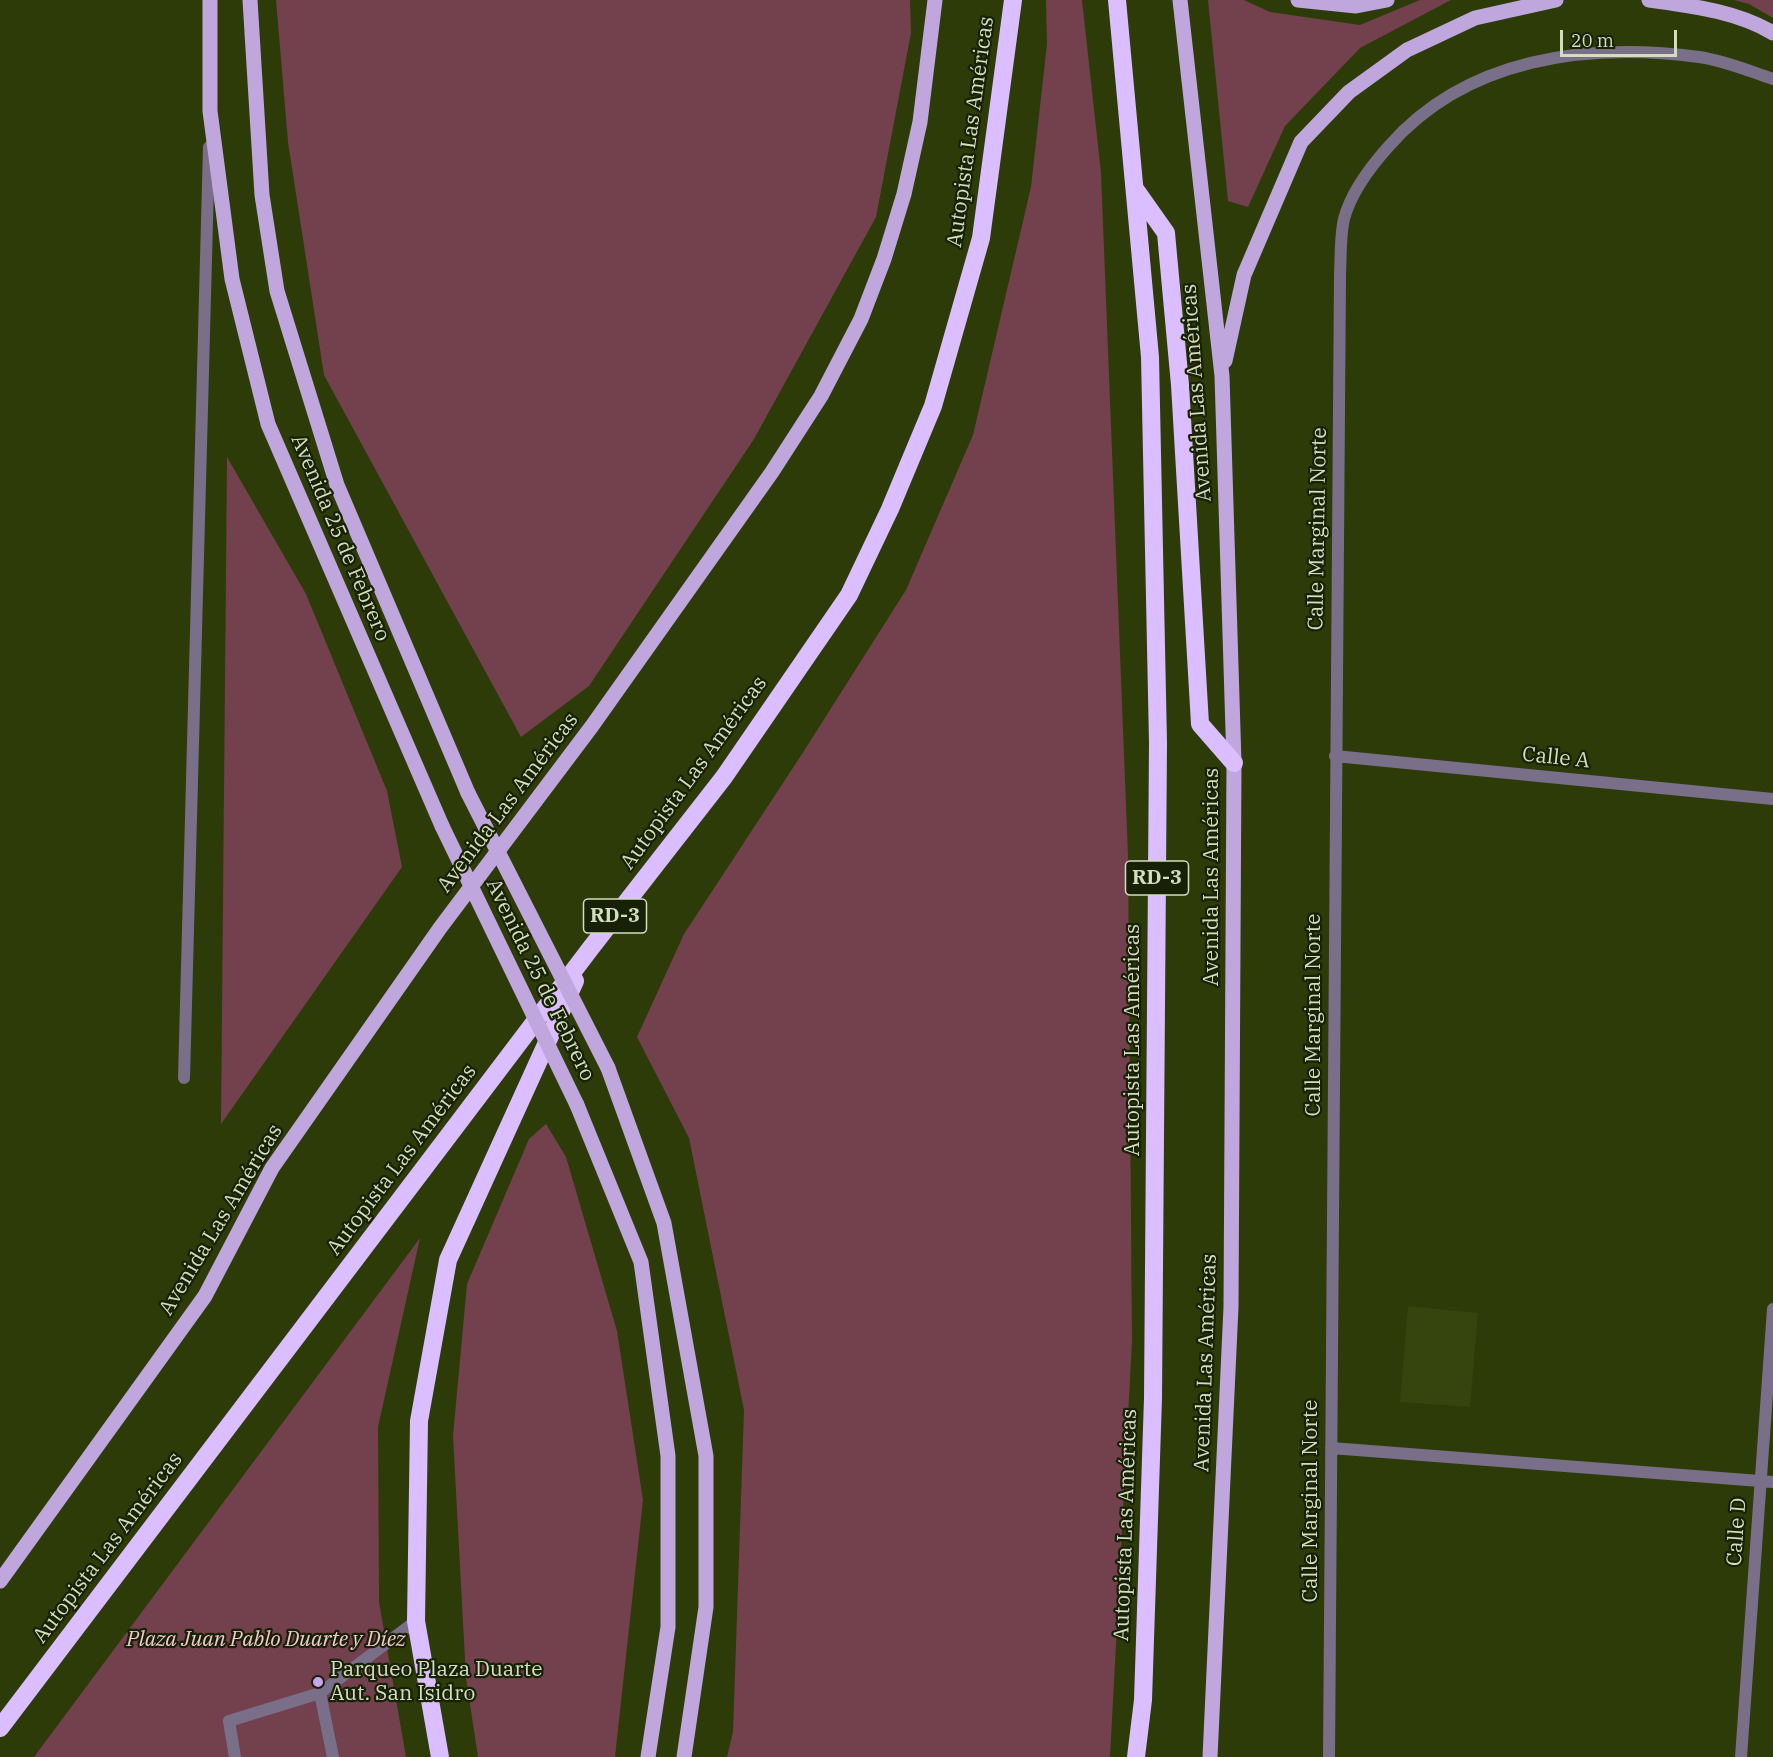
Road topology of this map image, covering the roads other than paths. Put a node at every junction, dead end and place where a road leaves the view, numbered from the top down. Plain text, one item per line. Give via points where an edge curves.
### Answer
1 (210, 0) edge
2 (250, 0) edge
3 (935, 0) edge
4 (1013, 0) edge
5 (1117, 0) edge
6 (1180, 0) edge
7 (1298, 0) edge
8 (1387, 0) edge
9 (1556, 0) edge
10 (1649, 0) edge
11 (1773, 33) edge
12 (1773, 79) edge
13 (210, 111) junction
14 (1134, 188) junction
15 (1222, 376) junction
16 (1335, 756) junction
17 (1234, 764) junction
18 (1773, 799) edge
19 (590, 949) junction
20 (184, 1078) dead end
21 (1773, 1309) edge
22 (1331, 1448) junction
23 (1767, 1482) edge
24 (0, 1581) edge
25 (416, 1621) junction
26 (320, 1693) junction
27 (0, 1728) edge
28 (235, 1757) edge
29 (333, 1757) edge
30 (440, 1757) edge
31 (648, 1757) edge
32 (684, 1757) edge
33 (1136, 1757) edge
34 (1209, 1757) edge
35 (1329, 1757) edge
36 (1741, 1757) edge

1 - 13 main road, Avenida 25 de Febrero
2 - 32 main road, Avenida 25 de Febrero, bridge via 262,195 278,291 337,485 468,793 608,1068 664,1223 706,1456 706,1607
3 - 24 main road, Avenida Las Américas via 920,122 904,194 861,320 821,396 772,472 592,726 440,928 272,1168 205,1296
4 - 19 highway, Autopista Las Américas / RD-3 via 981,238 933,406 890,509 849,595 724,777
5 - 14 highway, Autopista Las Américas / RD-3
6 - 15 main road, Avenida Las Américas
7 - 8 main road via 1356,6
9 - 15 main road via 1475,18 1407,50 1349,92 1301,142 1244,274
10 - 11 main road via 1704,7
12 - 16 street, Calle Marginal Norte via 1701,57 1633,52 1546,58 1474,80 1411,121 1368,169 1344,219 1340,274
13 - 20 street
13 - 31 main road, Avenida 25 de Febrero, bridge via 231,279 268,424 442,825 577,1105 641,1262 668,1456 668,1627
14 - 17 highway via 1166,234 1180,385 1200,724
14 - 33 highway, Autopista Las Américas / RD-3 via 1150,357 1158,742 1153,1398 1143,1700
15 - 17 main road, Avenida Las Américas
16 - 18 street, Calle A
16 - 22 street, Calle Marginal Norte
17 - 34 main road, Avenida Las Américas via 1231,1307
19 - 25 highway via 448,1260 419,1421
19 - 27 highway, Autopista Las Américas / RD-3
21 - 23 street, Calle D
22 - 23 street
22 - 35 street, Calle Marginal Norte
23 - 36 street, Calle D
25 - 26 street
25 - 30 highway
26 - 28 street via 229,1720
26 - 29 street

